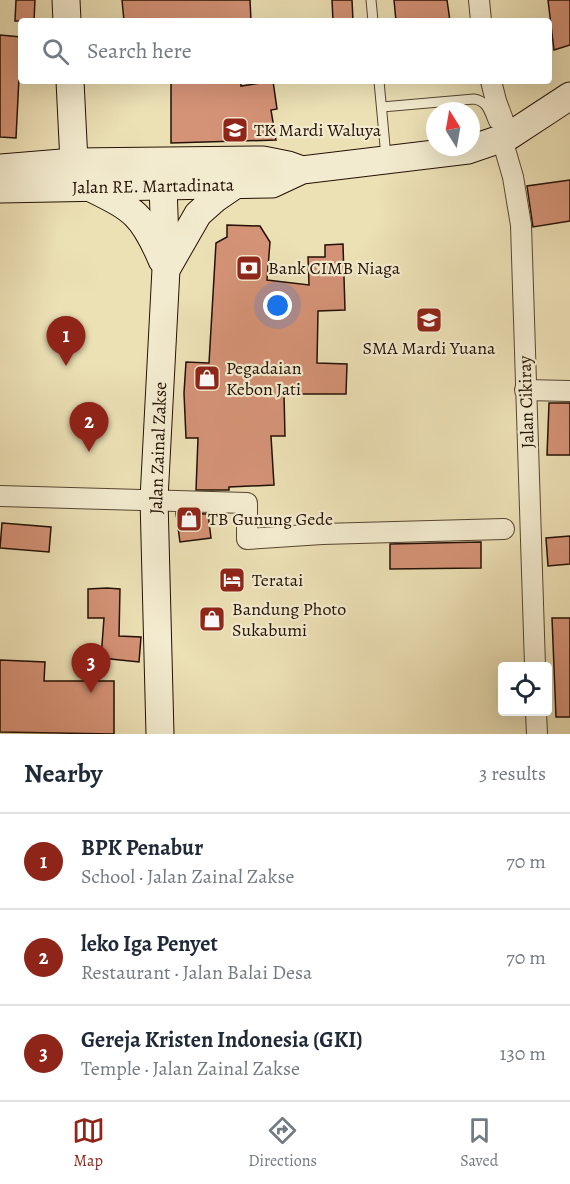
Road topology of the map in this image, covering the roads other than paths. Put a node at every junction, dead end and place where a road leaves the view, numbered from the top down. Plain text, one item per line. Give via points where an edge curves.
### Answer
1 (66, 0) edge
2 (371, 0) edge
3 (479, 0) edge
4 (67, 18) edge
5 (373, 18) edge
6 (482, 18) edge
7 (70, 84) edge
8 (379, 84) edge
9 (492, 84) edge
10 (570, 96) edge
11 (382, 107) junction
12 (505, 138) junction
13 (386, 159) junction
14 (0, 168) edge
15 (302, 170) junction
16 (80, 174) junction
17 (163, 174) junction
18 (235, 185) junction
19 (0, 189) edge
20 (166, 269) junction
21 (525, 390) junction
22 (570, 391) edge
23 (0, 496) edge
24 (154, 499) junction
25 (504, 528) dead end
26 (535, 662) edge
27 (536, 716) edge
28 (160, 734) edge
29 (537, 734) edge

1 - 4 street
2 - 5 lane
3 - 6 street
7 - 16 street
8 - 11 lane
9 - 12 street, Jalan Cikiray
10 - 12 street, Jalan RE. Martadinata
11 - 12 lane via 481,100
11 - 13 lane
12 - 13 street, Jalan RE. Martadinata via 468,150
12 - 21 street, Jalan Cikiray via 521,225
13 - 15 street, Jalan RE. Martadinata
14 - 16 street, Jalan RE. Martadinata
15 - 17 street, Jalan RE. Martadinata via 263,160
15 - 18 street, Jalan RE. Martadinata via 272,184
16 - 17 street, Jalan RE. Martadinata
16 - 19 street, Jalan RE. Martadinata
16 - 20 street via 136,213 152,236
17 - 18 street, Jalan RE. Martadinata
17 - 20 street, Jalan Zainal Zakse
18 - 20 street via 198,214
20 - 24 street, Jalan Zainal Zakse
21 - 22 street
21 - 26 street, Jalan Cikiray
23 - 24 street
24 - 25 street via 247,503 247,539
24 - 28 street, Jalan Zainal Zakse
27 - 29 street

